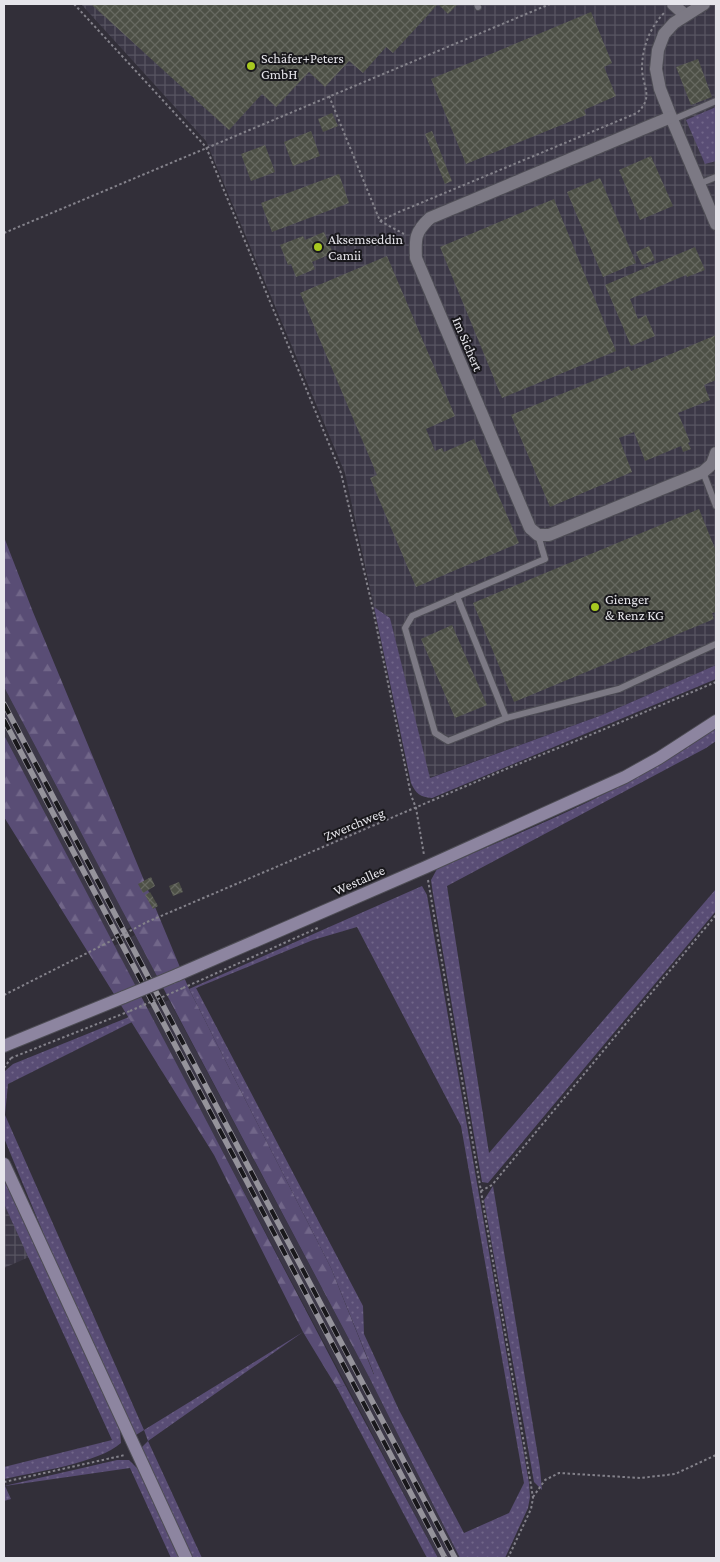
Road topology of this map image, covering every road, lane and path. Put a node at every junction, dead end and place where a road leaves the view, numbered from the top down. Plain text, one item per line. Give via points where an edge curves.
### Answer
1 (74, 4) edge
2 (550, 4) edge
3 (674, 4) edge
4 (704, 4) edge
5 (685, 15) junction
6 (330, 96) junction
7 (716, 101) edge
8 (671, 118) junction
9 (206, 147) junction
10 (716, 177) edge
11 (699, 184) junction
12 (380, 221) junction
13 (716, 224) edge
14 (4, 233) edge
15 (415, 240) junction
16 (716, 453) edge
17 (703, 472) junction
18 (716, 506) edge
19 (538, 535) junction
20 (457, 596) junction
21 (716, 644) edge
22 (716, 682) edge
23 (506, 718) junction
24 (716, 721) edge
25 (416, 808) junction
26 (426, 867) junction
27 (716, 915) edge
28 (328, 924) dead end
29 (4, 994) edge
30 (4, 1046) edge
31 (11, 1058) dead end
32 (4, 1164) edge
33 (481, 1191) junction
34 (137, 1452) junction
35 (716, 1456) edge
36 (4, 1482) edge
37 (533, 1498) junction
38 (186, 1558) edge
39 (508, 1558) edge

1 - 9 path
2 - 6 path
3 - 5 street
3 - 12 path via 652,26 644,47 642,69 647,100 637,113
4 - 5 street
5 - 8 street via 664,34 658,50 656,69
6 - 9 path
6 - 12 path
7 - 8 lane
8 - 11 street
8 - 15 street via 430,218 420,228
9 - 14 path
9 - 25 path via 342,473
10 - 11 lane
11 - 13 street
12 - 15 path
15 - 19 street, Im Sichert via 419,266 530,528
16 - 17 street via 712,464
17 - 18 lane
17 - 19 street via 548,535
19 - 20 lane via 545,559
20 - 23 lane
20 - 23 lane via 412,616 405,628 435,733 448,741
21 - 23 lane via 619,689
22 - 25 path, Zwerchweg
24 - 26 main road, Westallee via 625,777
25 - 26 path
25 - 29 path, Zwerchweg, bridge via 147,922
26 - 30 main road, Westallee, bridge
26 - 33 path
27 - 33 path via 492,1185
28 - 31 path, bridge via 130,1011
32 - 34 main road
33 - 37 path
34 - 36 path
34 - 38 main road
35 - 37 path via 675,1474 640,1478 559,1474 545,1480
37 - 39 path via 532,1509

